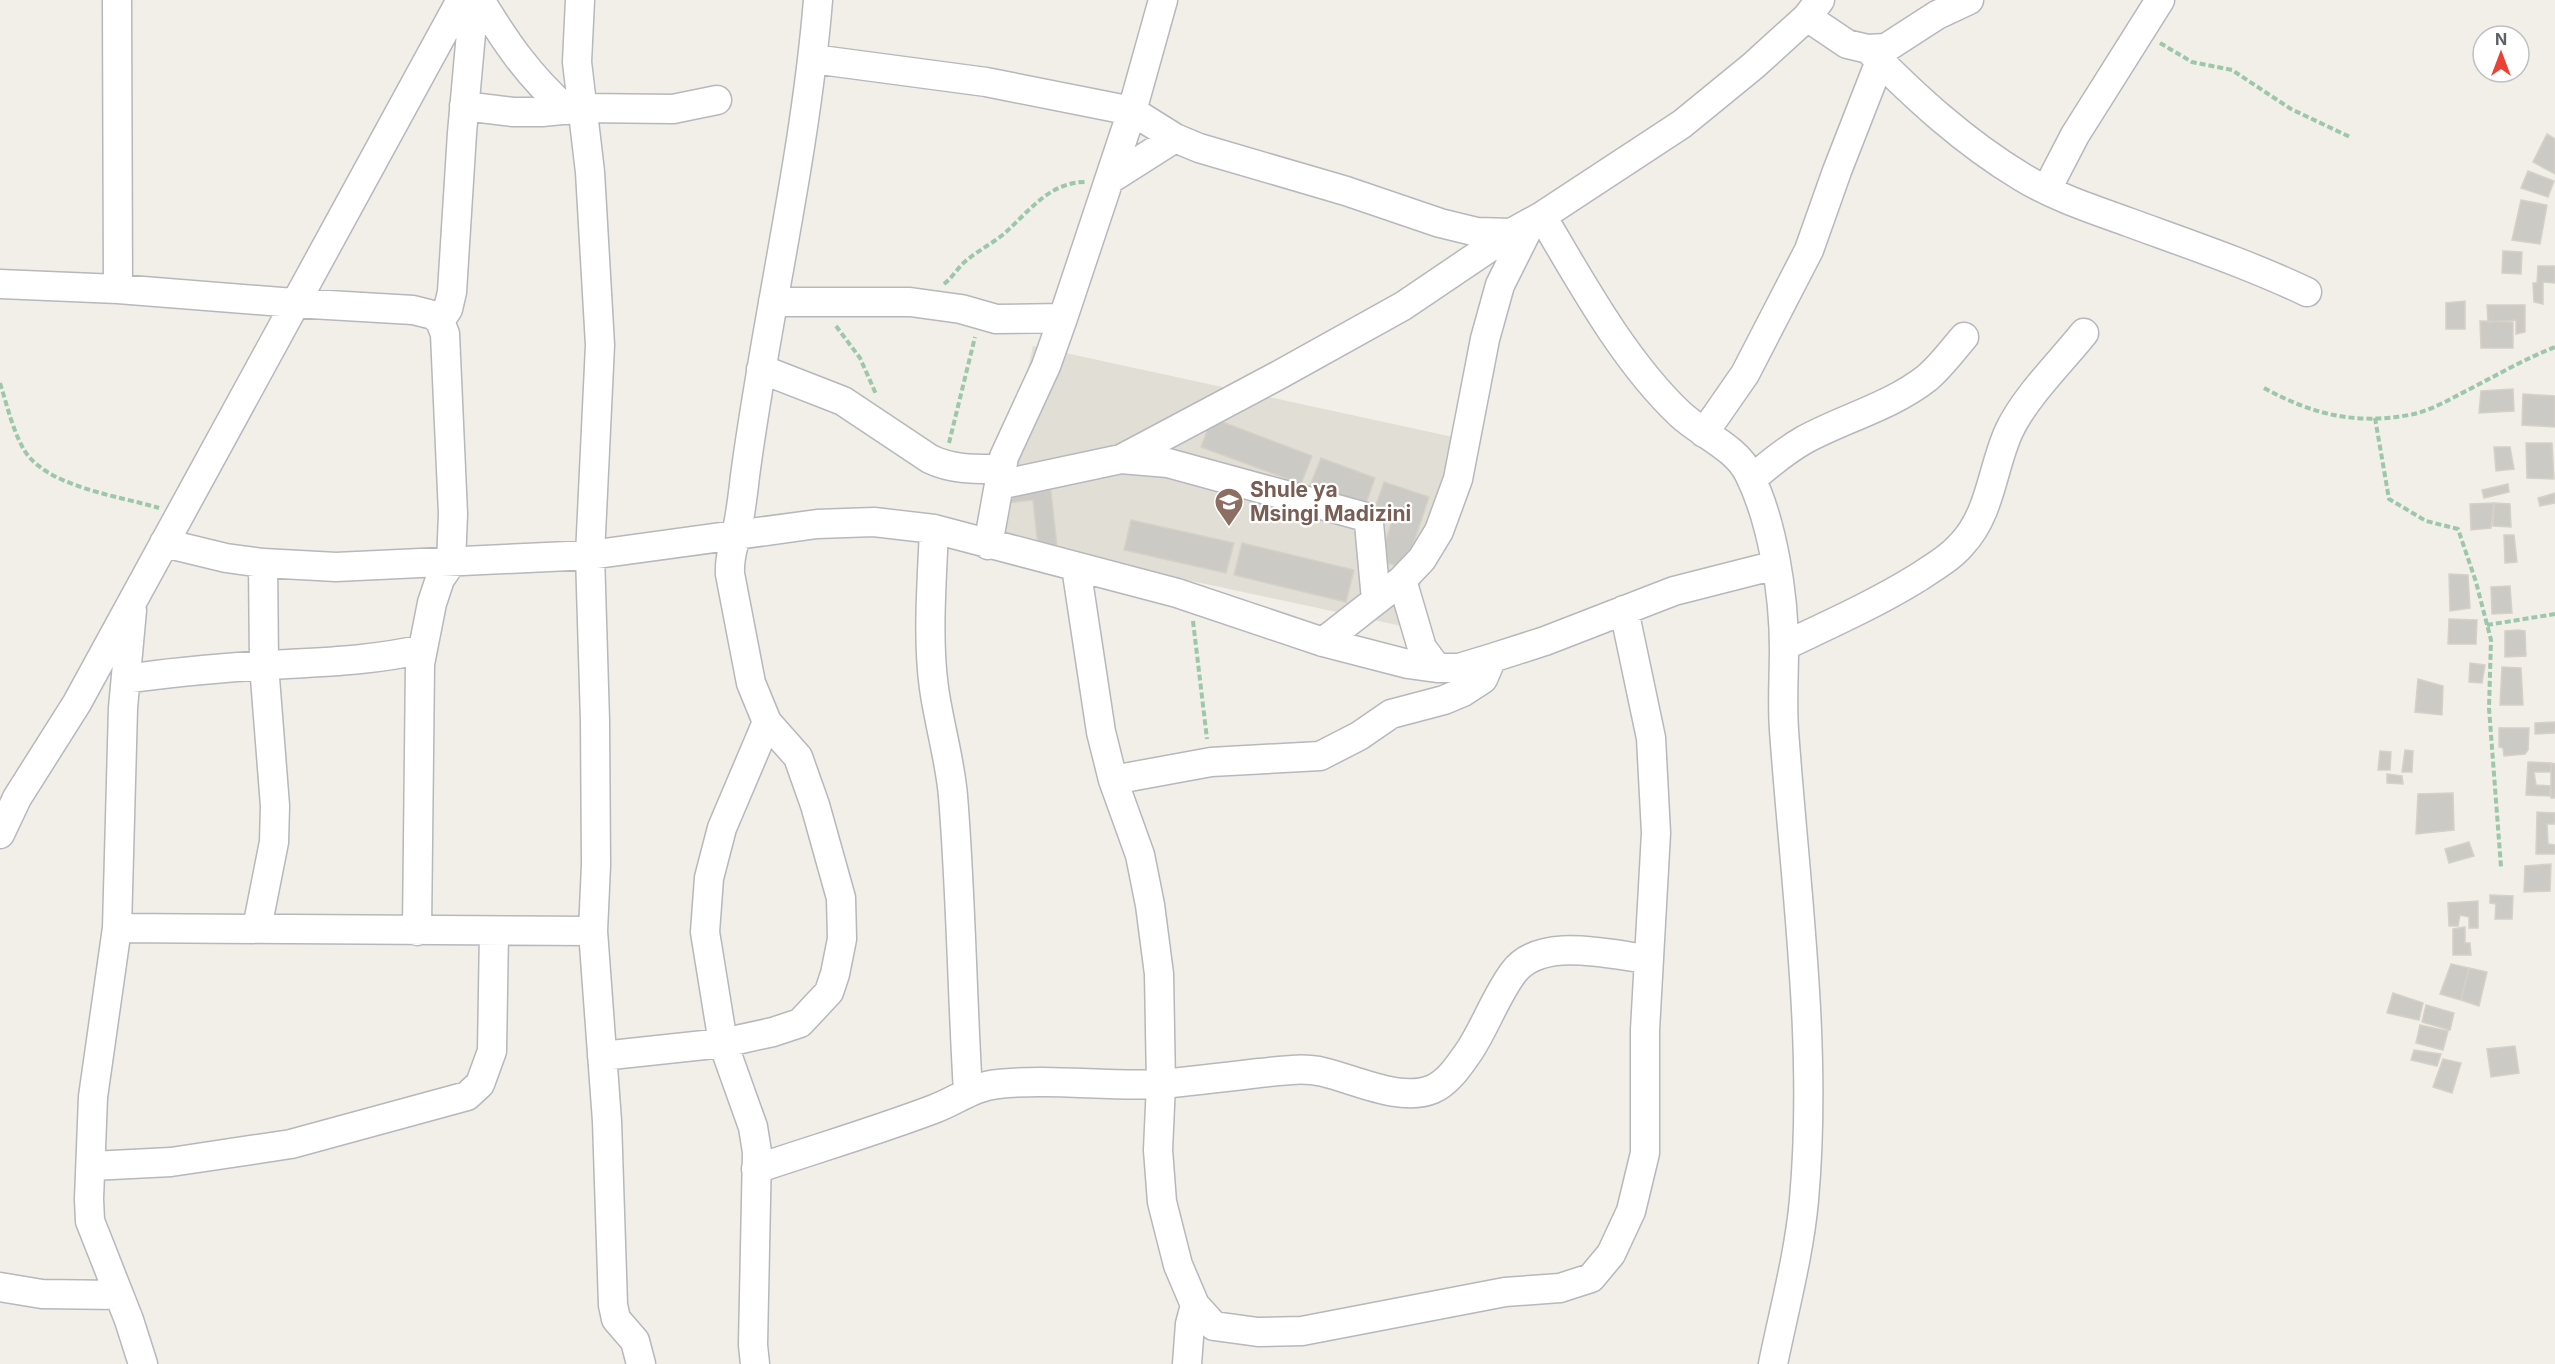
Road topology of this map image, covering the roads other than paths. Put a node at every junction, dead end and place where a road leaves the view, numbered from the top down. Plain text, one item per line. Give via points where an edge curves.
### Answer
1 (117, 0) edge
2 (461, 0) edge
3 (474, 0) edge
4 (480, 0) edge
5 (580, 0) edge
6 (818, 0) edge
7 (1163, 0) edge
8 (1969, 0) edge
9 (2160, 0) edge
10 (1814, 8) edge
11 (1874, 55) junction
12 (813, 59) junction
13 (717, 100) dead end
14 (464, 106) junction
15 (574, 109) junction
16 (1132, 111) junction
17 (1175, 138) junction
18 (1108, 182) junction
19 (2047, 189) junction
20 (1528, 224) junction
21 (0, 284) edge
22 (118, 289) junction
23 (2307, 292) dead end
24 (773, 302) junction
25 (294, 303) junction
26 (1063, 318) junction
27 (440, 321) junction
28 (2084, 333) dead end
29 (1964, 337) dead end
30 (761, 369) junction
31 (1704, 433) junction
32 (1121, 459) junction
33 (1000, 477) junction
34 (1752, 479) junction
35 (934, 529) junction
36 (737, 533) junction
37 (164, 543) junction
38 (988, 544) junction
39 (590, 555) junction
40 (451, 562) junction
41 (263, 563) junction
42 (1776, 565) junction
43 (1076, 567) junction
44 (1402, 580) junction
45 (132, 600) junction
46 (1376, 600) junction
47 (1624, 610) junction
48 (1323, 642) junction
49 (1784, 646) junction
50 (423, 649) junction
51 (1491, 658) junction
52 (264, 665) junction
53 (1437, 668) junction
54 (126, 679) junction
55 (767, 722) junction
56 (1113, 780) junction
57 (9, 798) edge
58 (0, 834) edge
59 (117, 928) junction
60 (257, 928) junction
61 (417, 931) junction
62 (494, 931) junction
63 (593, 931) junction
64 (1649, 959) junction
65 (723, 1043) junction
66 (602, 1056) junction
67 (1161, 1083) junction
68 (968, 1092) junction
69 (92, 1166) junction
70 (756, 1169) junction
71 (0, 1287) edge
72 (119, 1295) junction
73 (1195, 1305) junction
74 (143, 1364) edge
75 (641, 1364) edge
76 (755, 1364) edge
77 (1187, 1364) edge
78 (1773, 1364) edge

1 - 22 street
2 - 25 street
3 - 14 street
4 - 15 street via 532,77
5 - 15 street
6 - 12 street
7 - 16 street
8 - 11 street via 1937,15
9 - 19 street via 2075,135
10 - 11 street via 1847,44
10 - 20 street via 1753,66 1682,124
11 - 19 street via 1950,127
11 - 31 street via 1809,250 1745,374
12 - 16 street via 986,82
12 - 24 street
13 - 15 street via 673,109
14 - 15 street via 513,112
14 - 27 street via 453,283 448,309
15 - 39 street via 590,172 600,345
16 - 17 street
16 - 18 street
17 - 18 street
17 - 20 street via 1440,224 1477,232
18 - 26 street
19 - 23 street via 2252,266
20 - 31 street via 1650,380 1680,414
20 - 32 street via 1403,306
20 - 44 street via 1500,285 1485,339 1458,479 1439,531 1422,559
21 - 22 street
22 - 25 street
24 - 26 street via 933,304 996,319
24 - 30 street
25 - 27 street via 413,310
25 - 37 street
26 - 33 street via 1046,366 1008,446
27 - 40 street via 445,334 453,514
28 - 49 street via 2010,429 1992,488 1963,544 1937,566 1879,602
29 - 34 street via 1925,379 1878,407 1805,440
30 - 33 street via 843,400 940,464
30 - 36 street
31 - 34 street via 1733,454
32 - 33 street
32 - 46 street via 1168,463 1362,516 1369,523
33 - 38 street
34 - 42 street
35 - 36 street via 874,522
35 - 38 street
35 - 68 street via 934,687 953,796
36 - 39 street
36 - 55 street via 729,558 730,574 751,683
37 - 41 street
37 - 45 street
38 - 43 street
39 - 40 street
39 - 63 street via 595,732
40 - 41 street via 336,567
40 - 50 street via 432,603
41 - 52 street
42 - 47 street via 1674,591
42 - 49 street
43 - 48 street via 1190,597
43 - 56 street via 1101,732
44 - 46 street
44 - 53 street via 1422,648
45 - 54 street
45 - 57 street via 77,703
46 - 48 street
47 - 51 street
47 - 64 street via 1651,738 1655,789
48 - 53 street
49 - 78 street via 1784,726 1805,1012 1808,1130 1804,1202
50 - 52 street via 388,657
50 - 61 street via 418,706
51 - 53 street via 1458,668
51 - 56 street via 1484,679 1463,692 1391,714 1320,756 1210,762
52 - 54 street
52 - 60 street via 275,806 274,842
54 - 59 street
55 - 65 street via 722,828 709,878 705,932
55 - 65 street via 798,757 815,805 841,898 842,939 829,992 800,1023
56 - 67 street via 1140,855 1150,905 1159,974
57 - 58 street
59 - 60 street
59 - 69 street via 93,1097
60 - 61 street
61 - 62 street
62 - 63 street
62 - 69 street via 492,1051 480,1083 467,1096 291,1144 171,1162
63 - 66 street
64 - 67 street via 1575,951 1550,951 1529,958 1514,972 1456,1071 1433,1089 1407,1093 1299,1069
64 - 73 street via 1645,1153 1631,1211 1611,1254 1591,1278 1560,1288 1505,1292 1302,1331 1258,1332 1214,1326
65 - 66 street
65 - 70 street via 753,1127
66 - 75 street via 613,1305 616,1319 635,1341
67 - 68 street via 1030,1081 994,1084
67 - 73 street via 1158,1150 1162,1202 1178,1266
68 - 70 street via 936,1108
69 - 72 street via 90,1221
70 - 76 street
71 - 72 street via 42,1294
72 - 74 street
73 - 77 street

